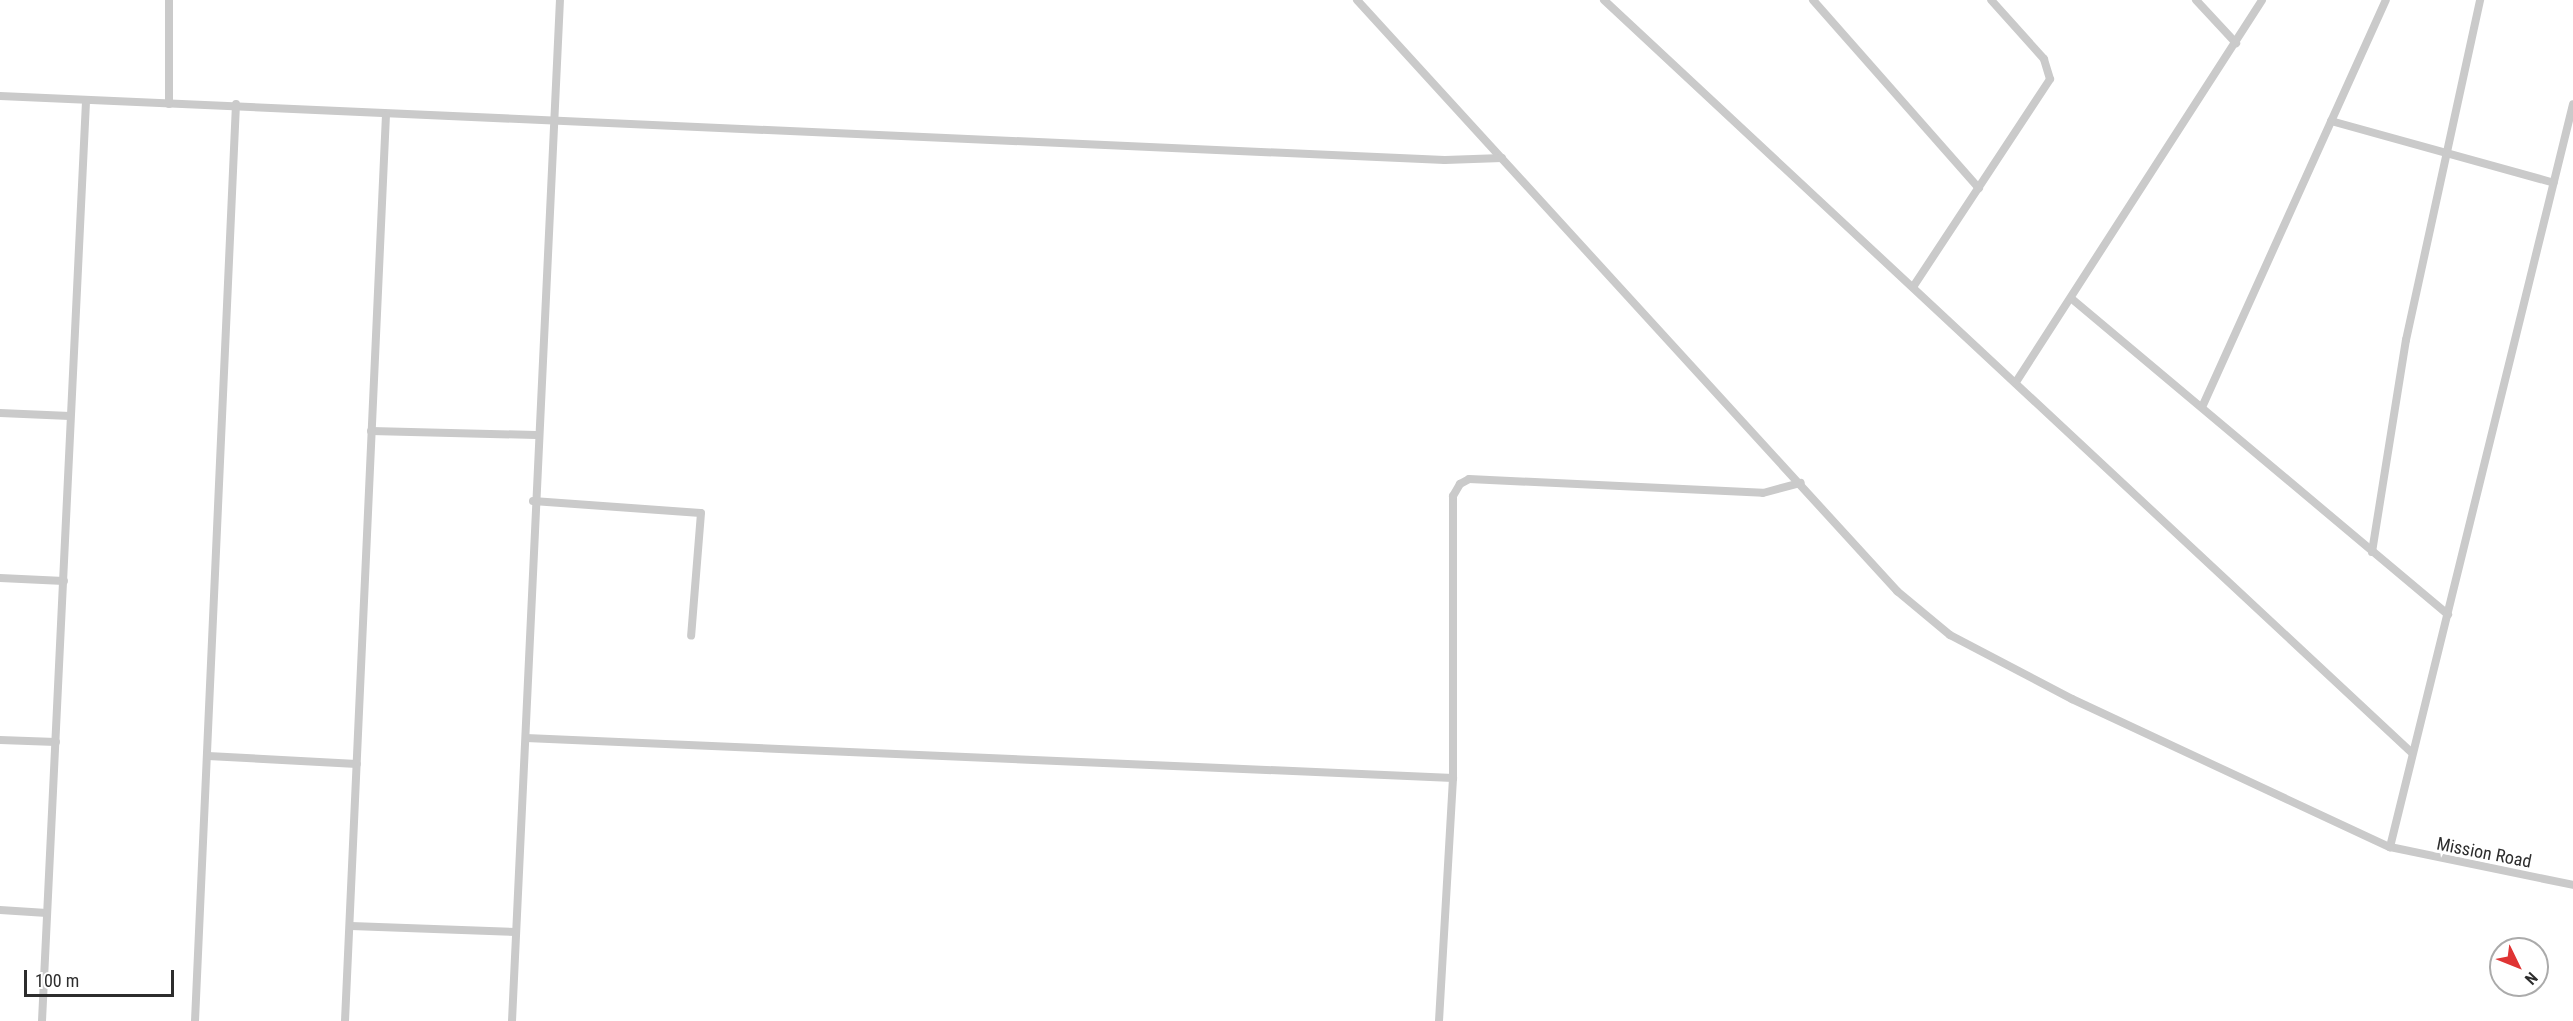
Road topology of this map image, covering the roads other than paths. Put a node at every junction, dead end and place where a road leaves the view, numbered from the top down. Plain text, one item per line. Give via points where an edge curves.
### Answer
1 (169, 0) edge
2 (560, 0) edge
3 (1357, 0) edge
4 (1604, 0) edge
5 (1813, 0) edge
6 (1991, 0) edge
7 (2196, 0) edge
8 (2262, 0) edge
9 (2386, 0) edge
10 (2480, 0) edge
11 (2235, 43) junction
12 (0, 96) edge
13 (86, 100) junction
14 (169, 104) junction
15 (236, 104) junction
16 (2573, 104) edge
17 (386, 115) junction
18 (555, 120) junction
19 (2331, 121) junction
20 (2571, 125) edge
21 (2443, 151) junction
22 (1502, 158) junction
23 (2554, 183) junction
24 (1979, 188) junction
25 (1913, 287) junction
26 (2072, 299) junction
27 (2016, 382) junction
28 (2203, 405) junction
29 (0, 413) edge
30 (70, 416) junction
31 (371, 431) junction
32 (536, 435) junction
33 (1800, 483) junction
34 (533, 501) junction
35 (2372, 552) junction
36 (0, 578) edge
37 (64, 581) junction
38 (2448, 615) junction
39 (692, 636) dead end
40 (526, 738) junction
41 (0, 740) edge
42 (56, 742) junction
43 (2412, 753) junction
44 (208, 756) junction
45 (357, 764) junction
46 (1453, 778) junction
47 (2390, 847) junction
48 (2573, 885) edge
49 (0, 910) edge
50 (47, 913) junction
51 (351, 926) junction
52 (515, 932) junction
53 (42, 1021) edge
54 (195, 1021) edge
55 (345, 1021) edge
56 (512, 1021) edge
57 (1439, 1021) edge

1 - 14 street
2 - 18 street
3 - 22 street, Mission Road
4 - 25 street
5 - 24 street
6 - 24 street via 2044,59 2050,79
7 - 11 street
8 - 11 street
9 - 19 street
10 - 21 street
11 - 26 street
12 - 13 street
13 - 14 street
13 - 30 street
14 - 15 street
15 - 17 street
15 - 44 street
16 - 20 street
17 - 18 street
17 - 31 street
18 - 22 street via 1445,160
18 - 32 street
19 - 21 street
19 - 28 street
20 - 23 street
21 - 23 street
21 - 35 street via 2385,453
22 - 33 street, Mission Road
23 - 38 street
24 - 25 street
25 - 27 street
26 - 27 street
26 - 28 street
27 - 43 street
28 - 35 street
29 - 30 street
30 - 37 street
31 - 32 street
31 - 45 street
32 - 34 street
33 - 46 street via 1762,493 1469,479 1460,484 1453,496
33 - 47 street, Mission Road via 1897,591 1959,640
34 - 39 street via 701,513
34 - 40 street
35 - 38 street
36 - 37 street
37 - 42 street
38 - 43 street
40 - 46 street
40 - 52 street
41 - 42 street
42 - 50 street
43 - 47 street
44 - 45 street
44 - 54 street
45 - 51 street
46 - 57 street
47 - 48 street, Mission Road
49 - 50 street
50 - 53 street
51 - 52 street
51 - 55 street
52 - 56 street

